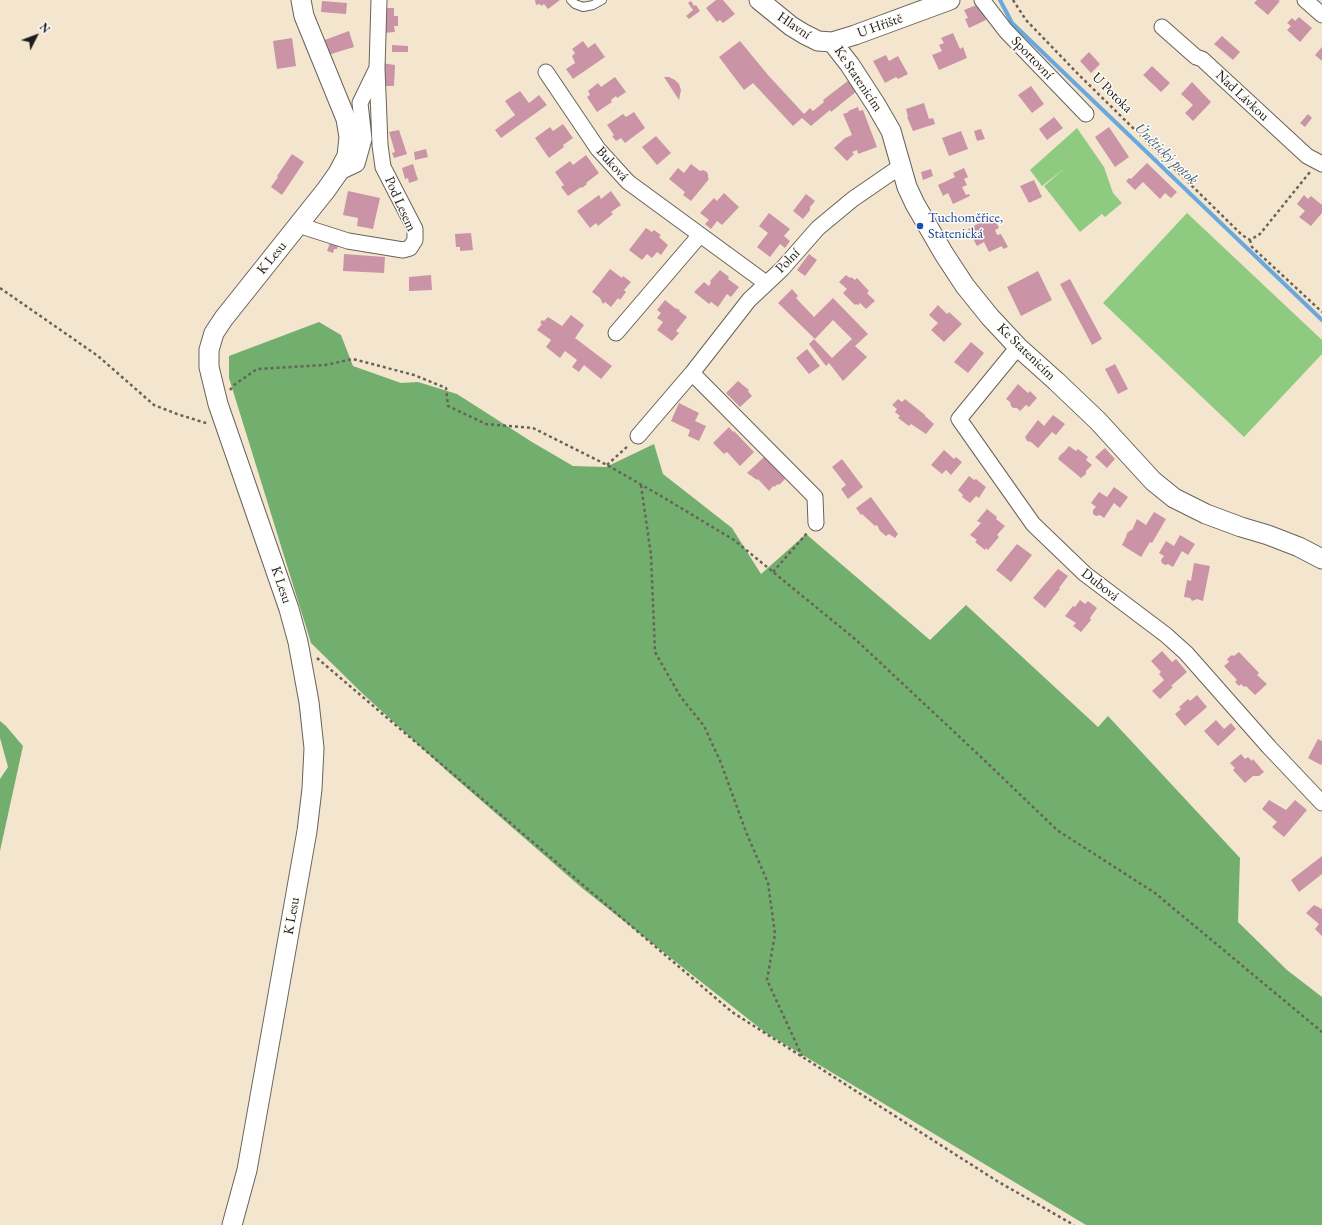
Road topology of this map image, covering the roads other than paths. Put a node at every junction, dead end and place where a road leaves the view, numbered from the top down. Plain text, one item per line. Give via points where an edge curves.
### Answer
1 (301, 0) edge
2 (380, 0) edge
3 (570, 0) edge
4 (602, 0) edge
5 (759, 0) edge
6 (982, 0) edge
7 (942, 1) edge
8 (1162, 27) dead end
9 (832, 42) junction
10 (377, 68) junction
11 (546, 72) dead end
12 (1086, 114) dead end
13 (1320, 163) edge
14 (901, 166) junction
15 (338, 173) junction
16 (298, 225) junction
17 (700, 235) junction
18 (766, 283) junction
19 (616, 333) dead end
20 (1018, 347) junction
21 (692, 373) junction
22 (638, 436) road end
23 (816, 523) road end
24 (1322, 559) edge
25 (1322, 803) edge
26 (232, 1225) edge

1 - 15 street, K Lesu via 304,16 346,119 349,137 347,156
2 - 10 street, Pod Lesem
3 - 4 lane via 583,7
5 - 9 street, Hlavní via 790,26 818,41
6 - 12 street, Sportovní via 1006,31
7 - 9 street, U Hřiště
8 - 13 street, Nad Lávkou via 1196,57 1202,59 1307,156
9 - 14 street, Ke Statenicím via 872,98 890,131
10 - 15 street, Pod Lesem via 360,102 364,139 357,164
10 - 16 street, Pod Lesem via 380,145 384,167 415,229 415,240 410,248 403,250 348,241
11 - 17 street, Buková via 598,149 628,182
14 - 18 street, Polní via 853,199 818,228 782,269
14 - 20 street, Ke Statenicím via 915,204 965,286
15 - 16 street, K Lesu
16 - 26 street, K Lesu via 224,318 214,334 209,350 209,367 218,404 298,642 314,748 307,831 247,1170
17 - 18 street, Buková
17 - 19 street
18 - 21 street, Polní via 749,300
20 - 24 street, Ke Statenicím via 1098,421 1153,481 1174,498 1206,514 1299,546
20 - 25 street, Dubová via 959,420 1033,524 1085,574 1186,653
21 - 22 street, Polní
21 - 23 street via 815,497

